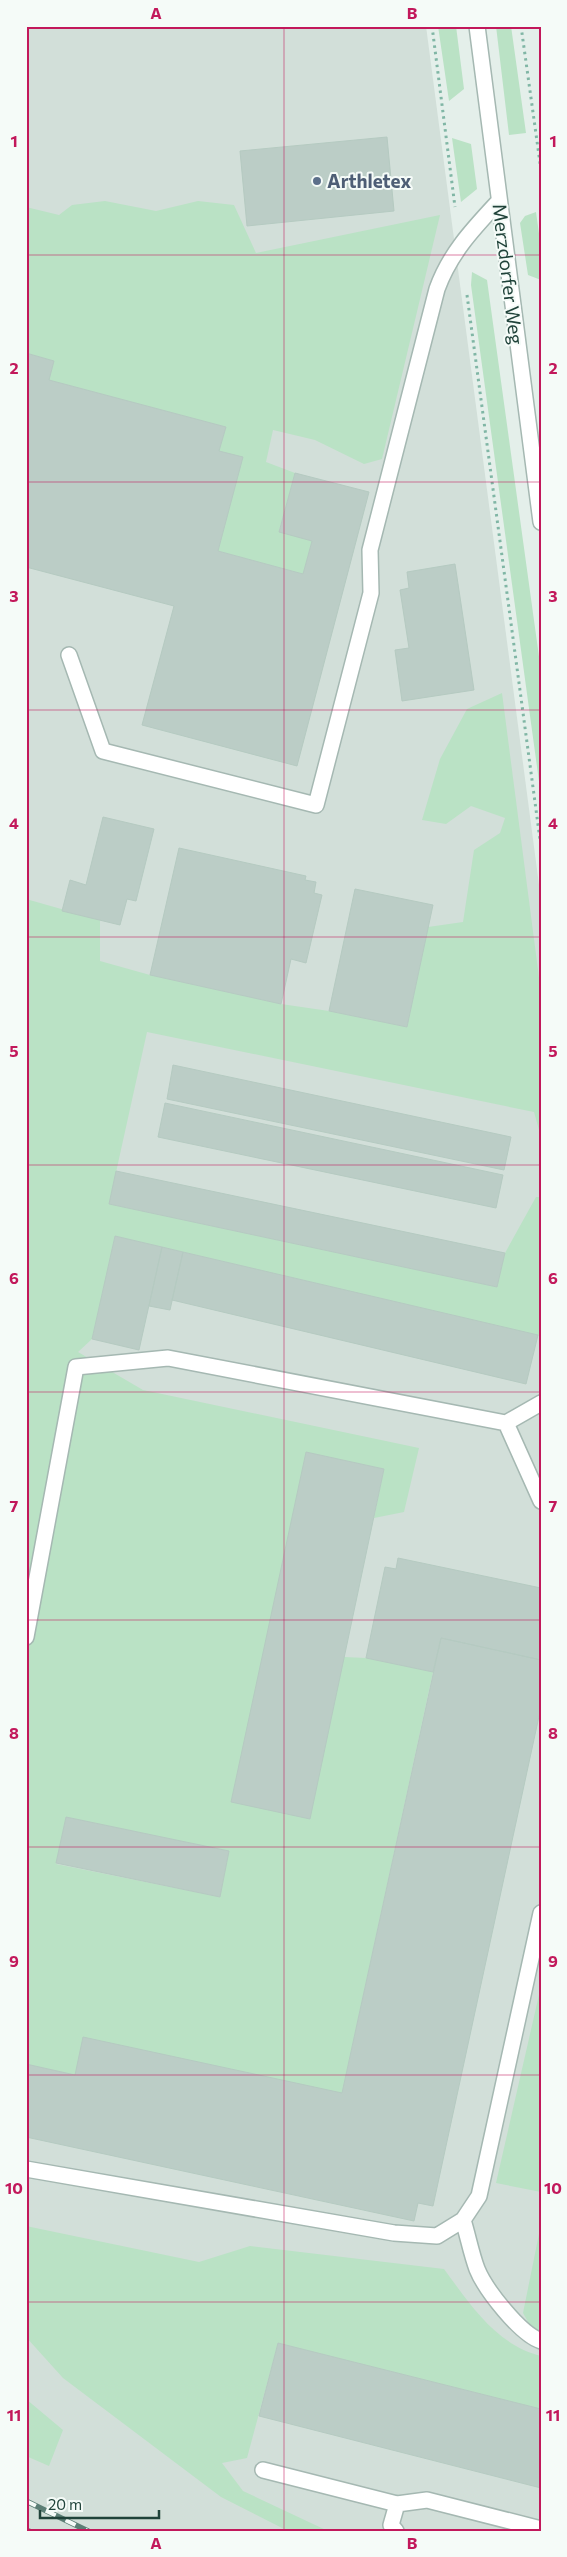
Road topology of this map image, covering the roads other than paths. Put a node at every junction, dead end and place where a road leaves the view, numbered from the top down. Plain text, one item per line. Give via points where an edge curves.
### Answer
1 (477, 26) edge
2 (498, 201) junction
3 (541, 522) edge
4 (69, 655) dead end
5 (541, 1403) edge
6 (506, 1423) junction
7 (541, 1500) edge
8 (26, 1637) edge
9 (541, 1913) edge
10 (26, 2169) edge
11 (463, 2220) junction
12 (541, 2340) edge
13 (263, 2470) dead end
14 (397, 2504) junction
15 (541, 2530) edge
16 (396, 2531) edge

1 - 2 street, Merzdorfer Weg
2 - 3 street, Merzdorfer Weg
2 - 4 street via 460,243 437,289 370,550 371,593 316,805 103,751
5 - 6 street
6 - 7 street
6 - 8 street via 168,1358 76,1367
9 - 11 street via 479,2196
10 - 11 street via 394,2233 437,2236
11 - 12 street via 478,2271 507,2314 535,2339
13 - 14 street
14 - 15 street via 427,2500
14 - 16 street via 391,2525

